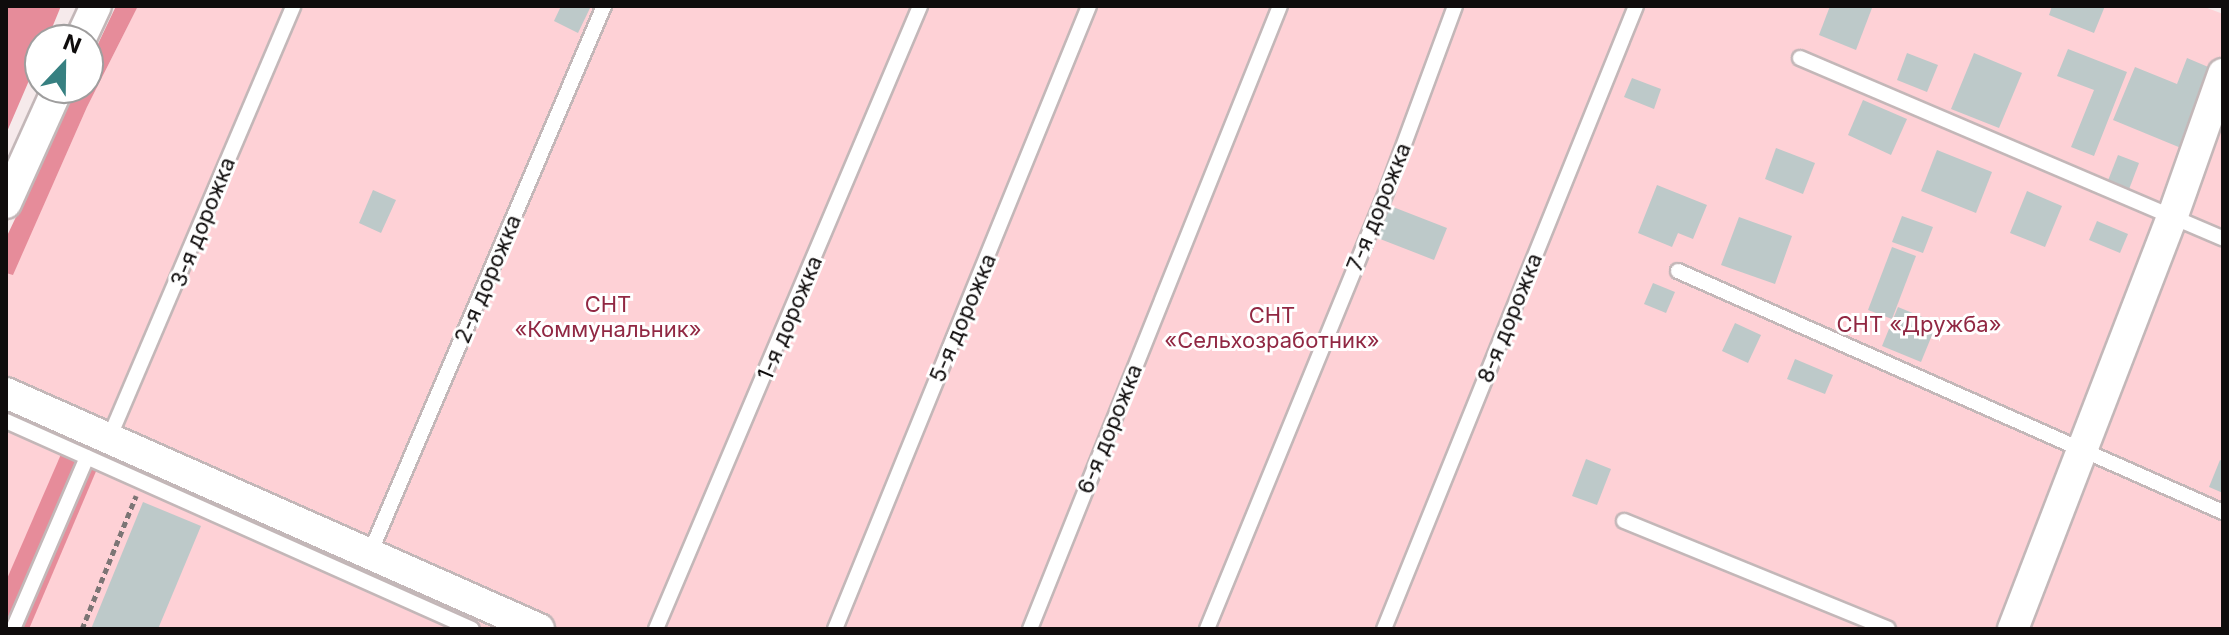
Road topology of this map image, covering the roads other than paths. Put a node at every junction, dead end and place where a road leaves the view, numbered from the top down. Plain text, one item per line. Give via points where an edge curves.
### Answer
1 (293, 6) edge
2 (604, 6) edge
3 (920, 6) edge
4 (1089, 6) edge
5 (1280, 6) edge
6 (1455, 6) edge
7 (1636, 6) edge
8 (1800, 58) dead end
9 (2223, 74) edge
10 (51, 104) edge
11 (6, 203) edge
12 (2172, 218) junction
13 (2223, 238) edge
14 (1678, 271) dead end
15 (6, 393) edge
16 (6, 421) edge
17 (110, 436) junction
18 (2082, 449) junction
19 (87, 457) junction
20 (2223, 512) edge
21 (1624, 521) dead end
22 (370, 553) junction
23 (13, 629) edge
24 (472, 629) edge
25 (539, 629) edge
26 (656, 629) edge
27 (835, 629) edge
28 (1030, 629) edge
29 (1207, 629) edge
30 (1384, 629) edge
31 (1888, 629) edge
32 (2013, 629) edge

1 - 17 lane, 3-я дорожка
2 - 22 lane, 2-я дорожка
3 - 26 lane, 1-я дорожка
4 - 27 lane, 5-я дорожка
5 - 28 lane, 6-я дорожка
6 - 29 lane, 7-я дорожка via 1387,190
7 - 30 lane, 8-я дорожка
8 - 12 lane
9 - 12 street
10 - 11 street
12 - 13 lane
12 - 18 street
14 - 18 lane
15 - 17 street
16 - 19 lane
17 - 22 street
18 - 20 lane
18 - 32 street
19 - 23 lane
19 - 24 lane
21 - 31 lane
22 - 25 street

